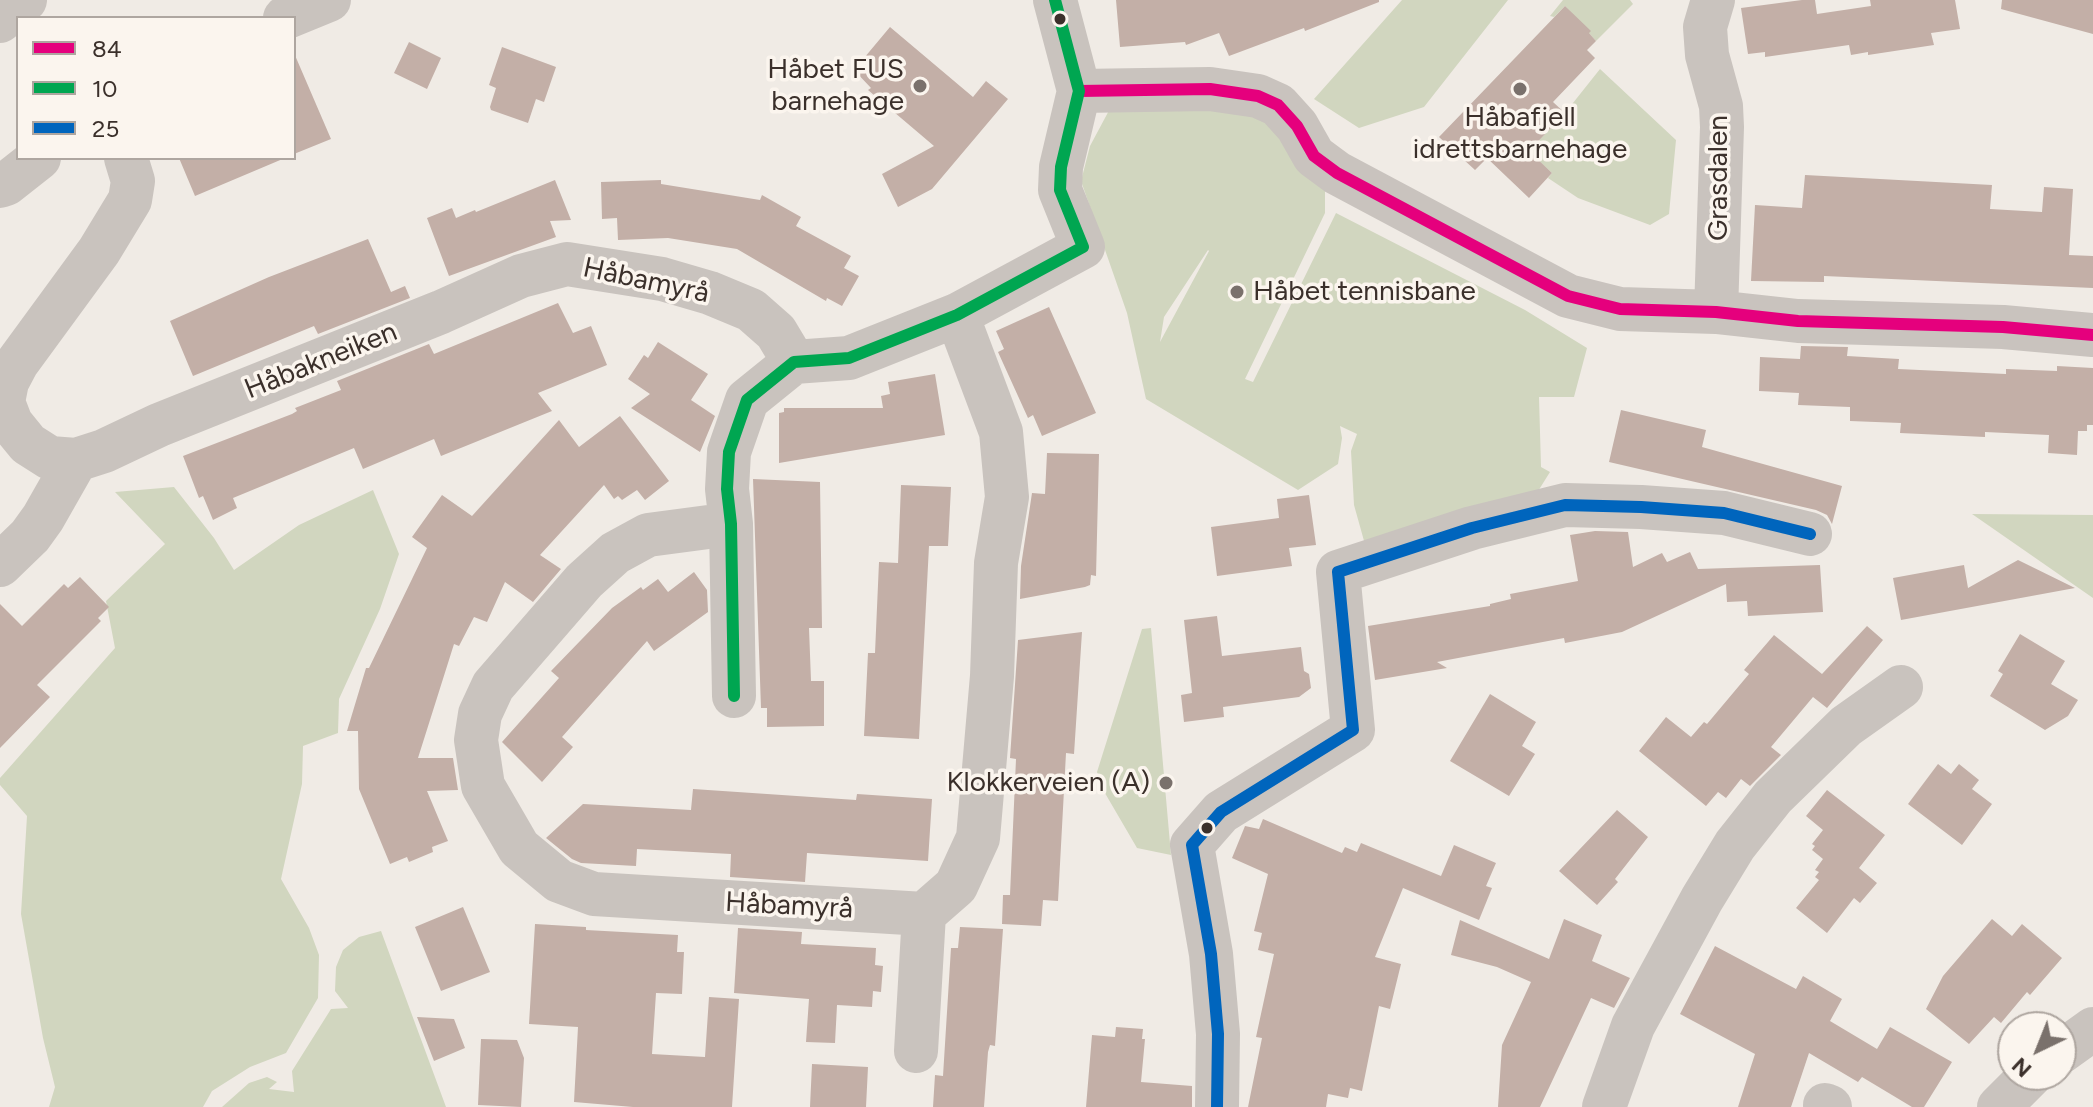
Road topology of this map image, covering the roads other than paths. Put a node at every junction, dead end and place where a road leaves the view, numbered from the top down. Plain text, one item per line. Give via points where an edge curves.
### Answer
1 (25, 0) edge
2 (329, 0) edge
3 (1055, 0) edge
4 (1713, 0) edge
5 (290, 16) edge
6 (0, 21) edge
7 (1079, 91) junction
8 (36, 160) edge
9 (127, 160) edge
10 (0, 186) edge
11 (567, 264) joint
12 (1716, 312) junction
13 (957, 315) junction
14 (2093, 335) edge
15 (794, 362) junction
16 (76, 460) junction
17 (731, 524) junction
18 (1810, 534) dead end
19 (0, 565) edge
20 (1901, 687) dead end
21 (734, 696) dead end
22 (924, 914) junction
23 (916, 1051) dead end
24 (2015, 1091) edge
25 (1217, 1107) edge
26 (1604, 1107) edge
27 (1999, 1107) edge

1 - 6 street
2 - 5 street
3 - 7 street
4 - 12 street, Grasdalen via 1705,27 1722,127
7 - 12 street via 1210,89 1258,96 1278,105 1314,156 1337,173 1568,296 1620,309
7 - 13 street via 1060,190 1083,247
8 - 10 street
9 - 16 street via 133,181 130,200 17,363 3,402 28,444 50,458
11 - 15 street, Håbamyrå via 662,279 751,310 776,332
11 - 16 street, Håbakneiken via 521,276
12 - 14 street
13 - 15 street via 849,358
13 - 22 street via 1001,432 1007,497 996,563 978,838 956,886
15 - 17 street via 747,400 729,452
16 - 19 street via 30,536
17 - 21 street
17 - 22 street, Håbamyrå via 648,535 615,553 584,581 493,686 476,740 483,786 519,848 559,881 594,894
18 - 25 street via 1724,513 1565,505 1472,528 1338,572 1353,730 1221,812 1192,845 1211,954
20 - 26 street via 1846,726 1773,797 1735,845 1633,1026
22 - 23 street
24 - 27 street

